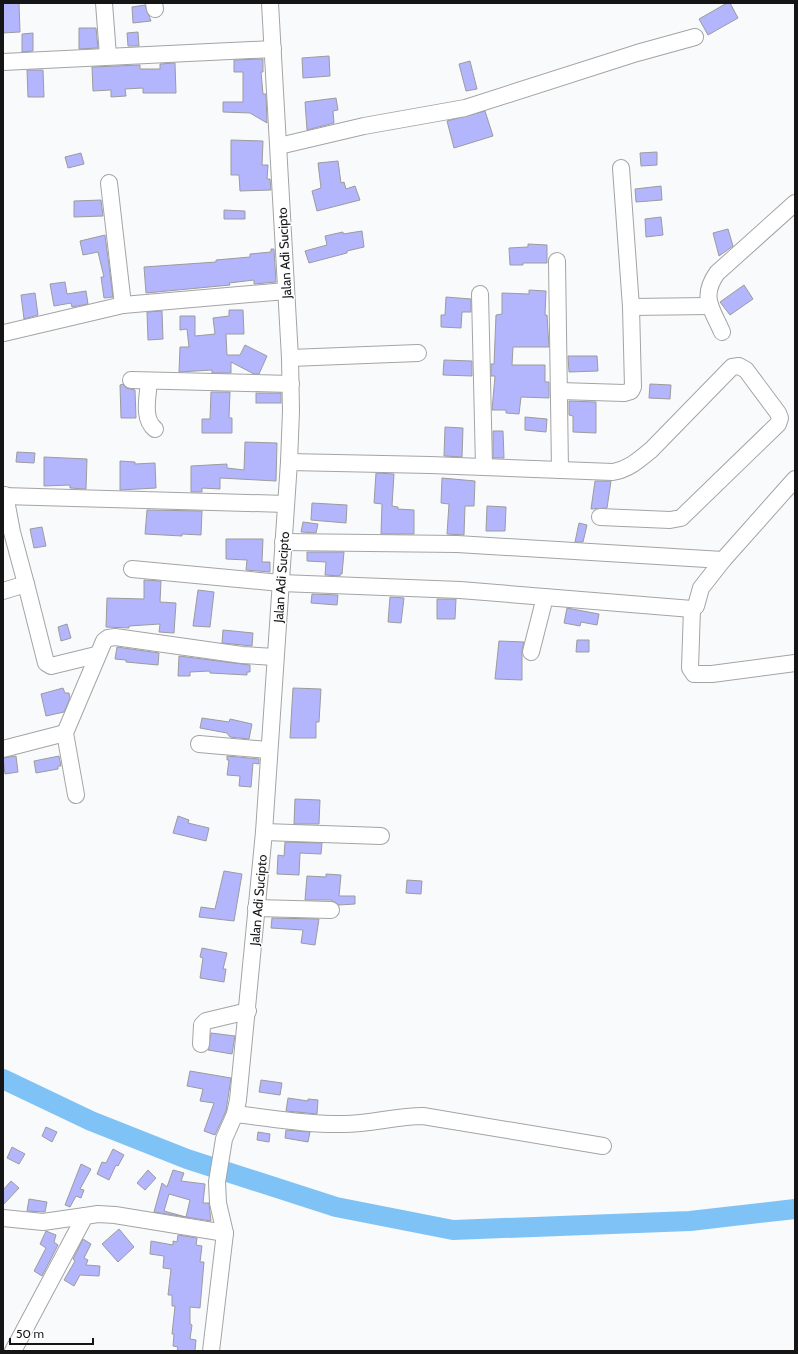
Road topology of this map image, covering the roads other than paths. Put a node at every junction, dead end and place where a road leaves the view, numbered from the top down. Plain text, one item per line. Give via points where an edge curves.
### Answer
1 (104, 3) edge
2 (270, 3) edge
3 (695, 37) dead end
4 (273, 49) junction
5 (108, 56) junction
6 (3, 62) edge
7 (279, 146) junction
8 (621, 168) dead end
9 (109, 183) dead end
10 (795, 203) edge
11 (557, 261) dead end
12 (286, 291) junction
13 (480, 294) dead end
14 (123, 305) junction
15 (709, 306) junction
16 (631, 307) junction
17 (722, 332) dead end
18 (4, 333) dead end
19 (418, 353) dead end
20 (290, 358) junction
21 (131, 380) dead end
22 (149, 381) junction
23 (291, 384) junction
24 (560, 392) junction
25 (155, 429) dead end
26 (289, 462) junction
27 (484, 466) junction
28 (560, 470) junction
29 (795, 479) edge
30 (4, 495) edge
31 (286, 504) junction
32 (600, 517) dead end
33 (283, 542) junction
34 (723, 560) junction
35 (132, 569) dead end
36 (281, 583) junction
37 (26, 584) junction
38 (3, 591) edge
39 (545, 597) junction
40 (692, 609) junction
41 (531, 652) dead end
42 (96, 655) junction
43 (275, 657) junction
44 (795, 663) edge
45 (65, 733) junction
46 (200, 744) dead end
47 (3, 749) edge
48 (268, 750) junction
49 (76, 795) dead end
50 (264, 832) junction
51 (381, 836) dead end
52 (256, 908) junction
53 (332, 910) dead end
54 (248, 1011) junction
55 (201, 1044) dead end
56 (235, 1114) junction
57 (603, 1146) dead end
58 (85, 1216) junction
59 (3, 1218) edge
60 (225, 1233) junction
61 (13, 1351) edge
62 (211, 1351) edge

1 - 5 street
2 - 4 street, Jalan Adi Sucipto
3 - 7 street via 465,108 364,126
4 - 5 street
4 - 7 street, Jalan Adi Sucipto
5 - 6 street
7 - 12 street, Jalan Adi Sucipto
8 - 16 street
9 - 14 street
10 - 15 street via 717,273 710,285
11 - 24 street via 556,322
12 - 14 street
12 - 20 street, Jalan Adi Sucipto
13 - 27 street
14 - 18 street
15 - 16 street
15 - 17 street
16 - 24 street via 631,391
19 - 20 street
20 - 23 street, Jalan Adi Sucipto
21 - 22 street
22 - 23 street
22 - 25 street via 147,417
23 - 26 street, Jalan Adi Sucipto
24 - 28 street
26 - 27 street
26 - 31 street, Jalan Adi Sucipto
27 - 28 street
28 - 32 street via 623,470 651,450 732,367 739,366 746,370 778,413 778,424 681,518 670,520
29 - 34 street
30 - 31 street
30 - 37 street
31 - 33 street, Jalan Adi Sucipto
33 - 34 street via 457,544
33 - 36 street, Jalan Adi Sucipto
34 - 40 street via 701,588 696,606
35 - 36 street
36 - 39 street via 460,590
36 - 43 street, Jalan Adi Sucipto
37 - 38 street
37 - 42 street via 46,663 51,666
39 - 40 street
39 - 41 street
40 - 44 street via 690,668 694,674
42 - 43 street via 104,641 115,637 242,655
42 - 45 street
43 - 48 street, Jalan Adi Sucipto
45 - 47 street
45 - 49 street
46 - 48 street
48 - 50 street, Jalan Adi Sucipto
50 - 51 street
50 - 52 street, Jalan Adi Sucipto
52 - 53 street
52 - 54 street, Jalan Adi Sucipto
54 - 55 street via 206,1021 202,1025
54 - 56 street, Jalan Adi Sucipto
56 - 57 street via 322,1124 378,1122 405,1116 423,1116
56 - 60 street, Jalan Adi Sucipto via 222,1146 217,1182 218,1203
58 - 59 street via 43,1222
58 - 60 street via 130,1216
58 - 61 street
60 - 62 street, Jalan Adi Sucipto

